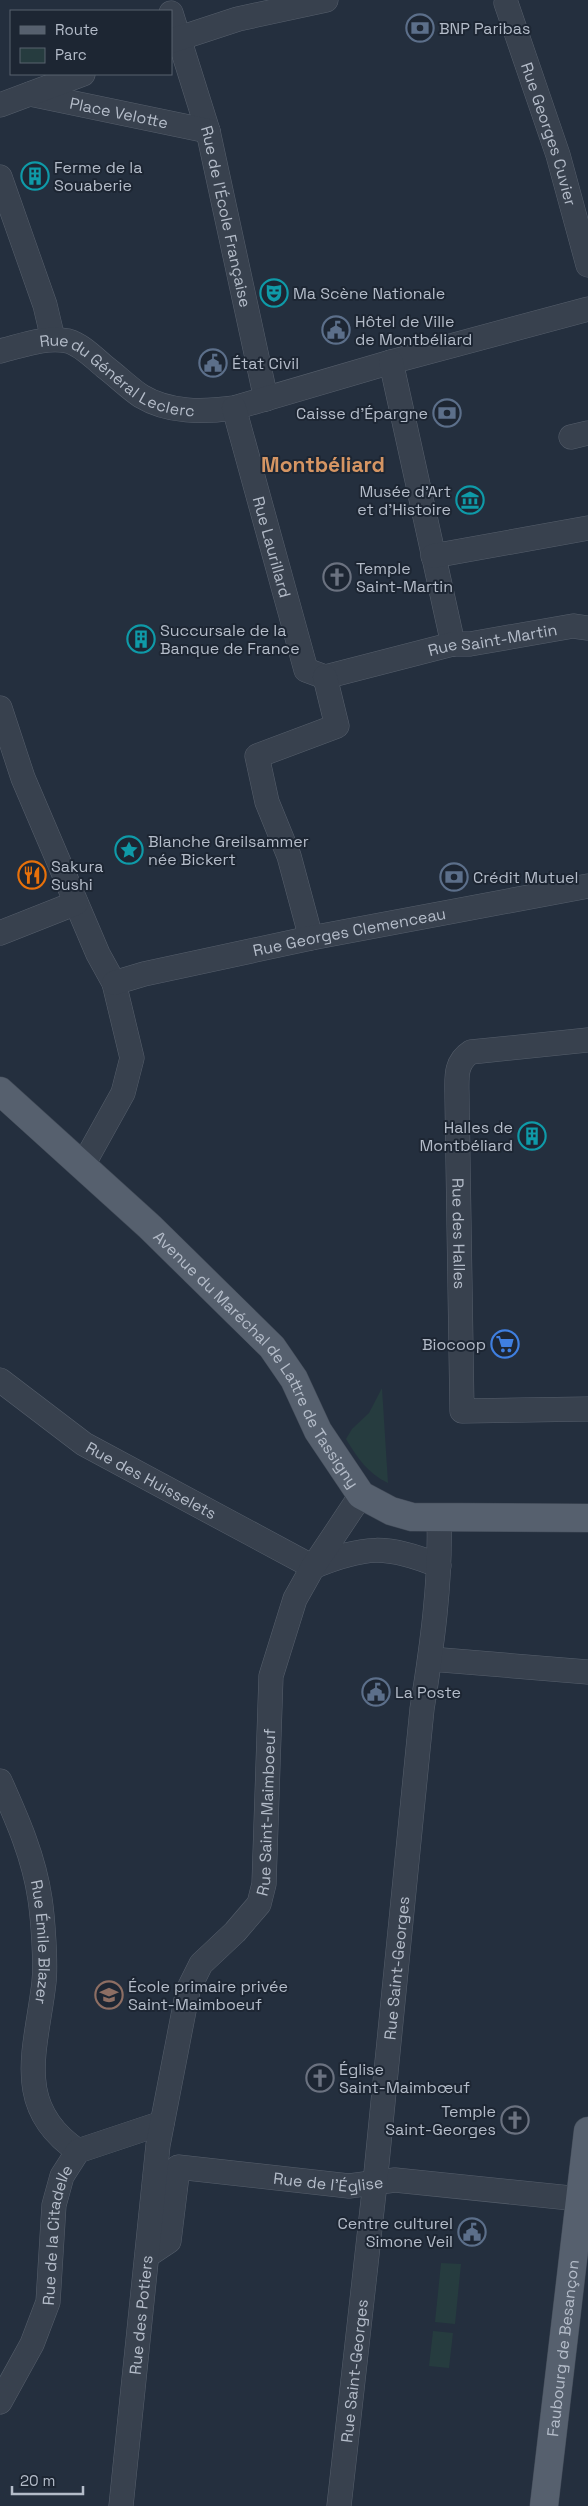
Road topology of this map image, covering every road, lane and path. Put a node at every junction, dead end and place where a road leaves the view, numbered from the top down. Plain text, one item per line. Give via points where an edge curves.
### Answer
1 (326, 0) edge
2 (506, 3) dead end
3 (172, 19) edge
4 (175, 39) edge
5 (80, 75) edge
6 (30, 94) junction
7 (0, 105) edge
8 (208, 131) junction
9 (0, 177) edge
10 (588, 265) edge
11 (588, 310) edge
12 (53, 339) junction
13 (0, 351) edge
14 (391, 362) junction
15 (266, 399) junction
16 (234, 408) junction
17 (588, 528) edge
18 (434, 556) junction
19 (588, 628) edge
20 (453, 644) junction
21 (325, 677) junction
22 (0, 708) edge
23 (588, 886) edge
24 (76, 903) junction
25 (0, 933) edge
26 (311, 938) junction
27 (114, 983) junction
28 (588, 1040) edge
29 (0, 1091) edge
30 (83, 1165) junction
31 (0, 1380) edge
32 (588, 1409) edge
33 (361, 1495) junction
34 (439, 1518) junction
35 (588, 1518) edge
36 (439, 1566) junction
37 (312, 1567) junction
38 (430, 1659) junction
39 (588, 1672) edge
40 (0, 1781) edge
41 (162, 2123) junction
42 (588, 2131) edge
43 (78, 2151) junction
44 (375, 2183) junction
45 (580, 2199) junction
46 (148, 2255) junction
47 (0, 2402) edge
48 (121, 2506) edge
49 (339, 2506) edge
50 (544, 2506) edge

1 - 4 street via 238,19
2 - 10 street, Rue Georges Cuvier via 558,155
3 - 4 street, Rue de l'École Française
4 - 8 street, Rue de l'École Française
5 - 6 street
6 - 7 street
6 - 8 street, Place Velotte
8 - 15 street, Rue de l'École Française
9 - 12 street via 45,305
11 - 14 street, Rue du Général Leclerc
12 - 13 street, Rue du Général Leclerc
12 - 16 street, Rue du Général Leclerc via 69,341 82,348 140,395 155,403 191,411
14 - 15 street, Rue du Général Leclerc
14 - 18 street
15 - 16 street, Rue du Général Leclerc
16 - 21 street, Rue Laurillard via 306,670
17 - 18 street
18 - 20 street
19 - 20 street, Rue Saint-Martin via 573,626 470,644
20 - 21 street, Rue Saint-Martin
21 - 26 street via 337,726 257,756 267,802 289,856
22 - 24 street via 23,778
23 - 26 street, Rue Georges Clemenceau
24 - 25 street
24 - 27 street
26 - 27 street, Rue Georges Clemenceau
27 - 30 street via 132,1058 123,1093
28 - 32 street, Rue des Halles via 471,1052 457,1068 462,1411
29 - 30 main road, Avenue du Maréchal de Lattre de Tassigny
30 - 33 main road, Avenue du Maréchal de Lattre de Tassigny via 272,1347 294,1379 318,1431
31 - 37 street, Rue des Huisselets via 84,1444
33 - 34 main road, Avenue du Maréchal de Lattre de Tassigny via 398,1513
33 - 37 street, Rue Saint-Maimboeuf
34 - 35 main road, Avenue du Maréchal de Lattre de Tassigny
34 - 36 street, Rue Saint-Georges
36 - 37 street via 409,1553 379,1550 347,1553
36 - 38 street, Rue Saint-Georges
37 - 41 street, Rue Saint-Maimboeuf via 295,1599 271,1676 264,1884 259,1904 201,1964 188,1990
38 - 39 street
38 - 44 street, Rue Saint-Georges via 422,1709
40 - 43 street, Rue Émile Blazer via 26,1840 40,1899 44,1980 31,2068 36,2100 46,2119
41 - 43 street, Rue de la Citadelle
41 - 46 street, Rue des Potiers
42 - 45 main road, Faubourg de Besançon
43 - 47 street, Rue de la Citadelle via 62,2176 54,2205 48,2302 32,2344
44 - 45 street, Rue de l'Église via 395,2180
44 - 46 street, Rue de l'Église via 349,2186 178,2167 168,2241
44 - 49 street, Rue Saint-Georges
45 - 50 main road, Faubourg de Besançon
46 - 48 street, Rue des Potiers

